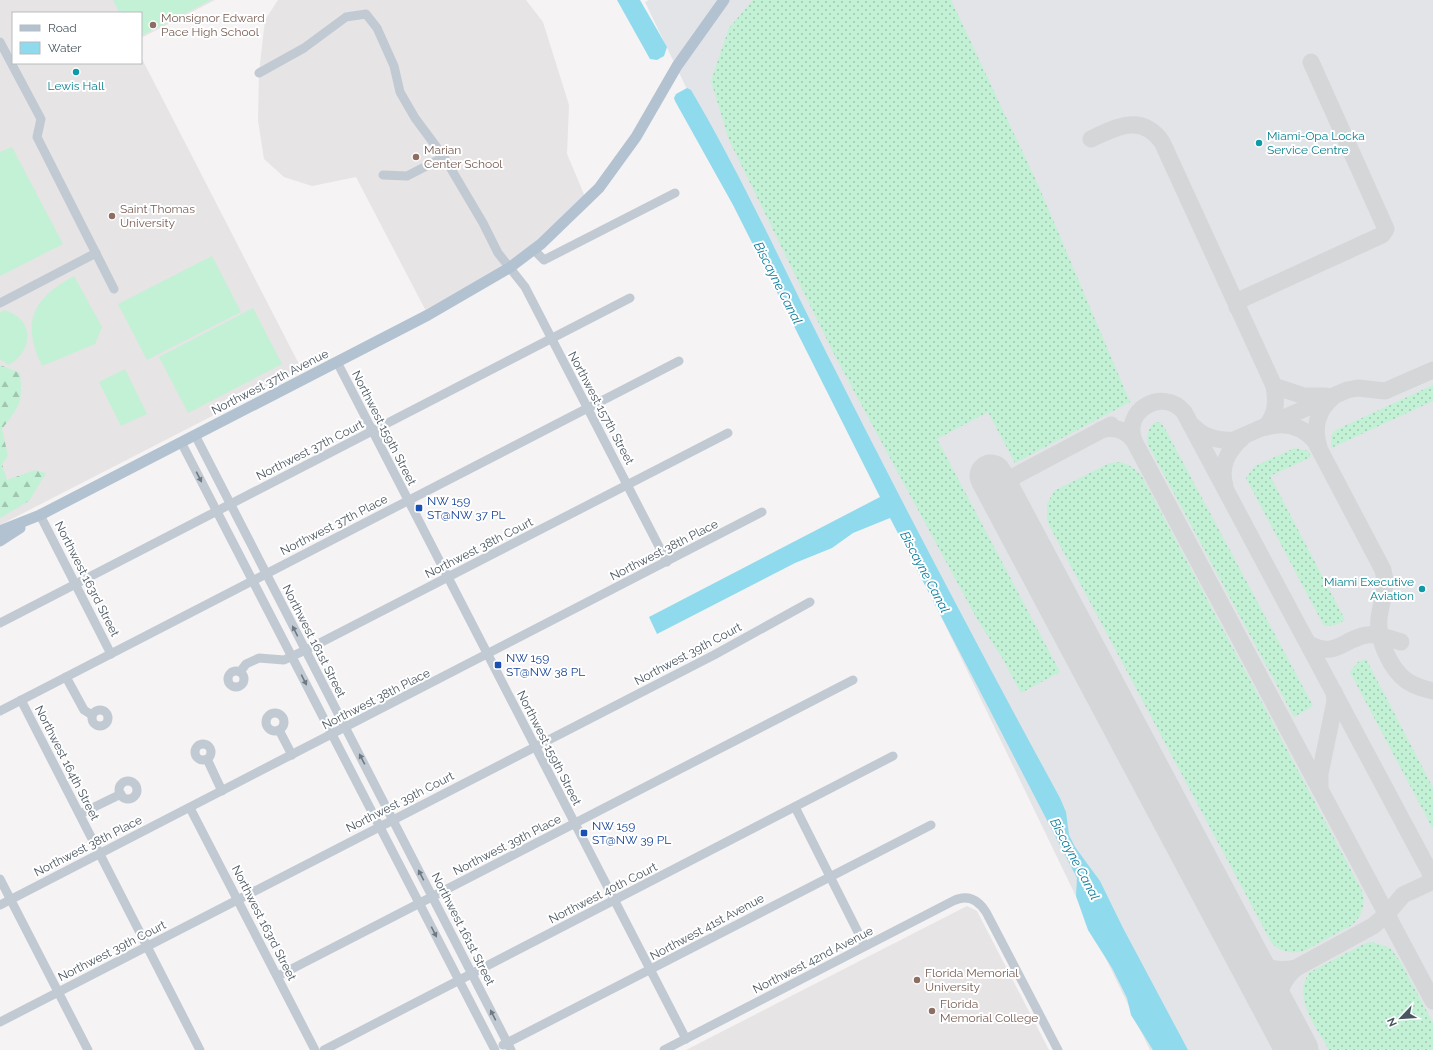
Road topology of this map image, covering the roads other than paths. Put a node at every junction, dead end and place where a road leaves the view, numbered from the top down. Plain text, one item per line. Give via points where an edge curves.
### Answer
1 (724, 0) edge
2 (0, 42) edge
3 (259, 73) dead end
4 (444, 157) junction
5 (383, 175) dead end
6 (675, 193) dead end
7 (533, 249) junction
8 (96, 253) junction
9 (509, 268) junction
10 (114, 289) dead end
11 (630, 298) dead end
12 (0, 303) edge
13 (551, 338) junction
14 (679, 361) dead end
15 (337, 362) junction
16 (588, 408) junction
17 (372, 431) junction
18 (728, 433) dead end
19 (195, 435) junction
20 (182, 442) junction
21 (627, 484) junction
22 (408, 501) junction
23 (230, 505) junction
24 (217, 512) junction
25 (762, 512) dead end
26 (40, 515) junction
27 (0, 531) edge
28 (0, 541) edge
29 (667, 562) junction
30 (266, 574) junction
31 (448, 578) junction
32 (253, 581) junction
33 (75, 584) junction
34 (810, 602) dead end
35 (0, 623) edge
36 (305, 650) junction
37 (111, 654) junction
38 (488, 654) junction
39 (292, 657) junction
40 (240, 672) dead end
41 (66, 677) junction
42 (853, 680) dead end
43 (21, 700) junction
44 (0, 711) edge
45 (92, 715) dead end
46 (345, 728) junction
47 (279, 730) dead end
48 (332, 734) junction
49 (535, 746) junction
50 (292, 755) junction
51 (893, 756) dead end
52 (207, 759) dead end
53 (222, 791) junction
54 (120, 794) dead end
55 (795, 806) junction
56 (190, 808) junction
57 (80, 814) junction
58 (393, 820) junction
59 (575, 824) junction
60 (931, 825) dead end
61 (380, 826) junction
62 (100, 853) junction
63 (829, 876) junction
64 (0, 880) edge
65 (432, 897) junction
66 (238, 899) junction
67 (10, 900) junction
68 (614, 901) junction
69 (420, 904) junction
70 (0, 905) edge
71 (148, 946) junction
72 (865, 946) junction
73 (650, 970) junction
74 (472, 974) junction
75 (278, 976) junction
76 (459, 981) junction
77 (58, 992) junction
78 (0, 1022) edge
79 (686, 1039) junction
80 (510, 1046) edge
81 (88, 1050) edge
82 (200, 1050) edge
83 (315, 1050) edge
84 (324, 1050) edge
85 (495, 1050) edge
86 (664, 1050) edge
87 (1058, 1050) edge

1 - 7 main road, Northwest 37th Avenue via 677,66 636,136 599,188
2 - 8 street via 41,119 37,137
3 - 4 street, Northwest 157th Street via 304,48 346,17 366,14 377,28 389,53 400,92 415,118
4 - 5 street via 407,176
4 - 9 street, Northwest 157th Street
6 - 7 street via 544,260
7 - 9 main road, Northwest 37th Avenue
8 - 10 street
8 - 12 street
9 - 13 street, Northwest 157th Street via 525,287
9 - 15 main road, Northwest 37th Avenue via 456,301
11 - 13 street, Northwest 37th Court
13 - 16 street, Northwest 157th Street
13 - 17 street, Northwest 37th Court
14 - 16 street, Northwest 37th Place
15 - 17 street, Northwest 159th Street
15 - 19 main road, Northwest 37th Avenue
16 - 21 street, Northwest 157th Street
16 - 22 street, Northwest 37th Place
17 - 22 street, Northwest 159th Street
17 - 23 street, Northwest 37th Court
18 - 21 street, Northwest 38th Court
19 - 20 main road, Northwest 37th Avenue
19 - 23 street, Northwest 161st Street
20 -> 24 street
20 - 26 main road, Northwest 37th Avenue
21 - 29 street, Northwest 157th Street
21 - 31 street, Northwest 38th Court
22 - 30 street, Northwest 37th Place
22 - 31 street, Northwest 159th Street
23 - 24 street, Northwest 37th Court
23 - 30 street, Northwest 161st Street
24 - 32 street
24 - 33 street, Northwest 37th Court
25 - 29 street, Northwest 38th Place
26 - 27 main road, Northwest 37th Avenue
26 - 28 main road, Northwest 37th Avenue
26 - 33 street, Northwest 163rd Street
29 - 38 street, Northwest 38th Place
30 - 32 street, Northwest 37th Place
36 -> 30 street, Northwest 161st Street
31 - 36 street, Northwest 38th Court
31 - 38 street, Northwest 159th Street
32 - 37 street, Northwest 37th Place
32 - 39 street
33 - 35 street, Northwest 37th Court
33 - 37 street, Northwest 163rd Street
34 - 49 street, Northwest 39th Court via 714,655
36 - 39 street, Northwest 38th Court
36 - 46 street, Northwest 161st Street
37 - 41 street, Northwest 37th Place
38 - 46 street, Northwest 38th Place
38 - 49 street, Northwest 159th Street
39 - 40 street, Northwest 38th Court via 284,660 259,658 246,664
39 -> 48 street
41 - 43 street, Northwest 37th Place
41 - 45 street via 84,710
42 - 59 street, Northwest 39th Place
43 - 44 street, Northwest 37th Place
43 - 57 street, Northwest 164th Street
46 - 48 street, Northwest 38th Place
58 -> 46 street, Northwest 161st Street
47 - 50 street
48 - 50 street, Northwest 38th Place
48 - 61 street
49 - 58 street, Northwest 39th Court
49 - 59 street, Northwest 159th Street
50 - 53 street, Northwest 38th Place
51 - 55 street, Northwest 40th Court
52 - 53 street
53 - 56 street, Northwest 38th Place
54 - 57 street
55 - 63 street
55 - 68 street, Northwest 40th Court
56 - 62 street, Northwest 38th Place
56 - 66 street, Northwest 163rd Street
57 - 62 street, Northwest 164th Street
58 - 61 street, Northwest 39th Court
65 -> 58 street, Northwest 161st Street
59 - 65 street, Northwest 39th Place
59 - 68 street, Northwest 159th Street
60 - 63 street, Northwest 41st Avenue
61 - 66 street, Northwest 39th Court
61 - 69 street
62 - 67 street, Northwest 38th Place
62 - 71 street, Northwest 164th Street
63 - 72 street
63 - 73 street, Northwest 41st Avenue
64 - 67 street
65 - 69 street, Northwest 39th Place
65 - 74 street, Northwest 161st Street
66 - 71 street, Northwest 39th Court
66 - 75 street, Northwest 163rd Street
67 - 70 street, Northwest 38th Place
67 - 77 street
68 - 73 street, Northwest 159th Street
68 - 74 street, Northwest 40th Court
69 - 75 street, Northwest 39th Place
69 -> 76 street
71 - 77 street, Northwest 39th Court
71 - 82 street, Northwest 164th Street
72 - 79 street, Northwest 42nd Avenue
72 - 87 street, Northwest 42nd Avenue via 956,900 974,900 986,912
73 - 79 street, Northwest 159th Street
73 - 80 street, Northwest 41st Avenue
74 - 76 street, Northwest 40th Court
80 -> 74 street, Northwest 161st Street
75 - 83 street, Northwest 163rd Street
76 - 84 street, Northwest 40th Court
76 - 85 street
77 - 78 street, Northwest 39th Court
77 - 81 street
79 - 86 street, Northwest 42nd Avenue
80 - 85 street, Northwest 41st Avenue

